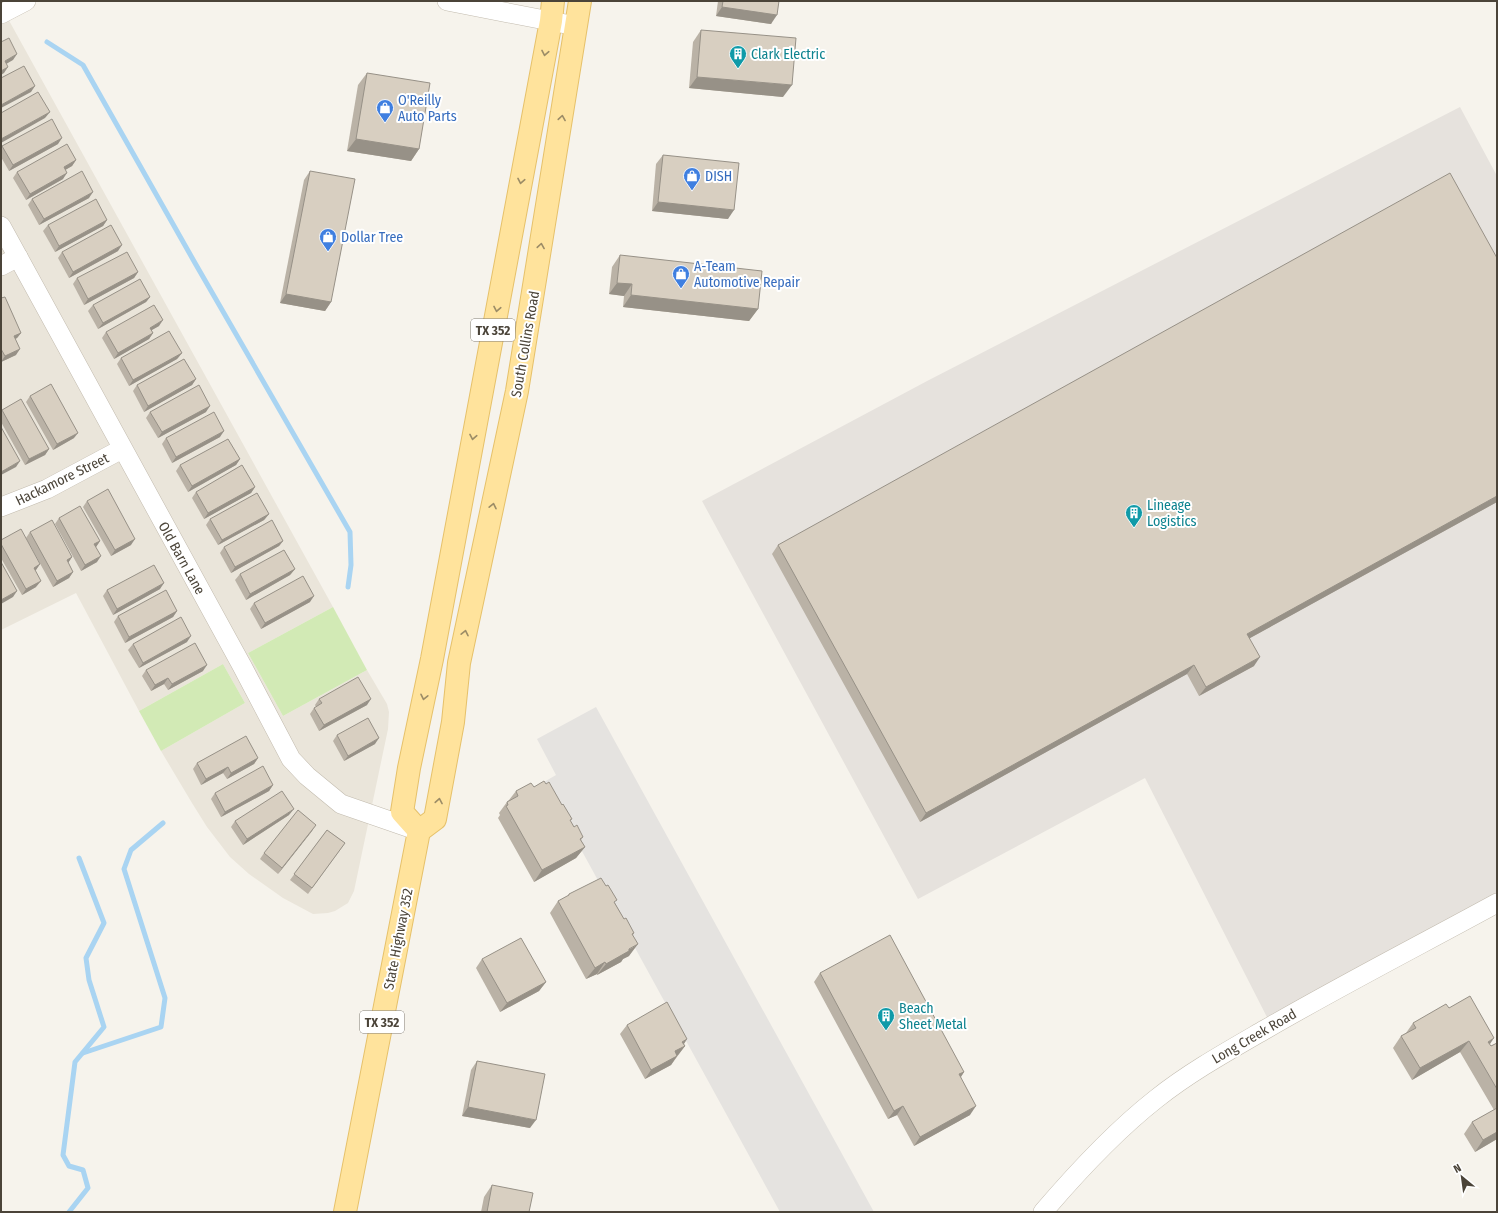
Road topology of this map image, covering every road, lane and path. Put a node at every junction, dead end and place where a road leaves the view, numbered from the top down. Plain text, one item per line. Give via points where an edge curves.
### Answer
1 (26, 1) edge
2 (447, 1) edge
3 (580, 1) edge
4 (552, 11) edge
5 (1, 14) edge
6 (576, 26) junction
7 (1, 226) edge
8 (18, 257) junction
9 (1, 266) edge
10 (122, 449) junction
11 (1, 507) edge
12 (432, 659) junction
13 (459, 663) junction
14 (419, 831) junction
15 (1497, 903) edge
16 (345, 1212) edge
17 (1043, 1212) edge

1 - 5 street
2 - 4 street
3 - 6 main road, South Collins Road / TX 352
4 - 6 street
4 -> 12 main road, TX 352
13 -> 6 main road, South Collins Road / TX 352 via 517,391
7 - 8 street, Old Barn Lane
8 - 9 street
8 - 10 street, Old Barn Lane
10 - 11 street, Hackamore Street via 47,489
10 - 14 street, Old Barn Lane via 291,759 341,804
12 - 13 main road
12 -> 14 main road, TX 352 via 402,812
14 -> 13 main road, South Collins Road / TX 352 via 435,819 452,722
14 - 16 main road, State Highway 352 / TX 352
15 - 17 street, Long Creek Road via 1293,1013 1186,1077 1157,1098 1104,1144

